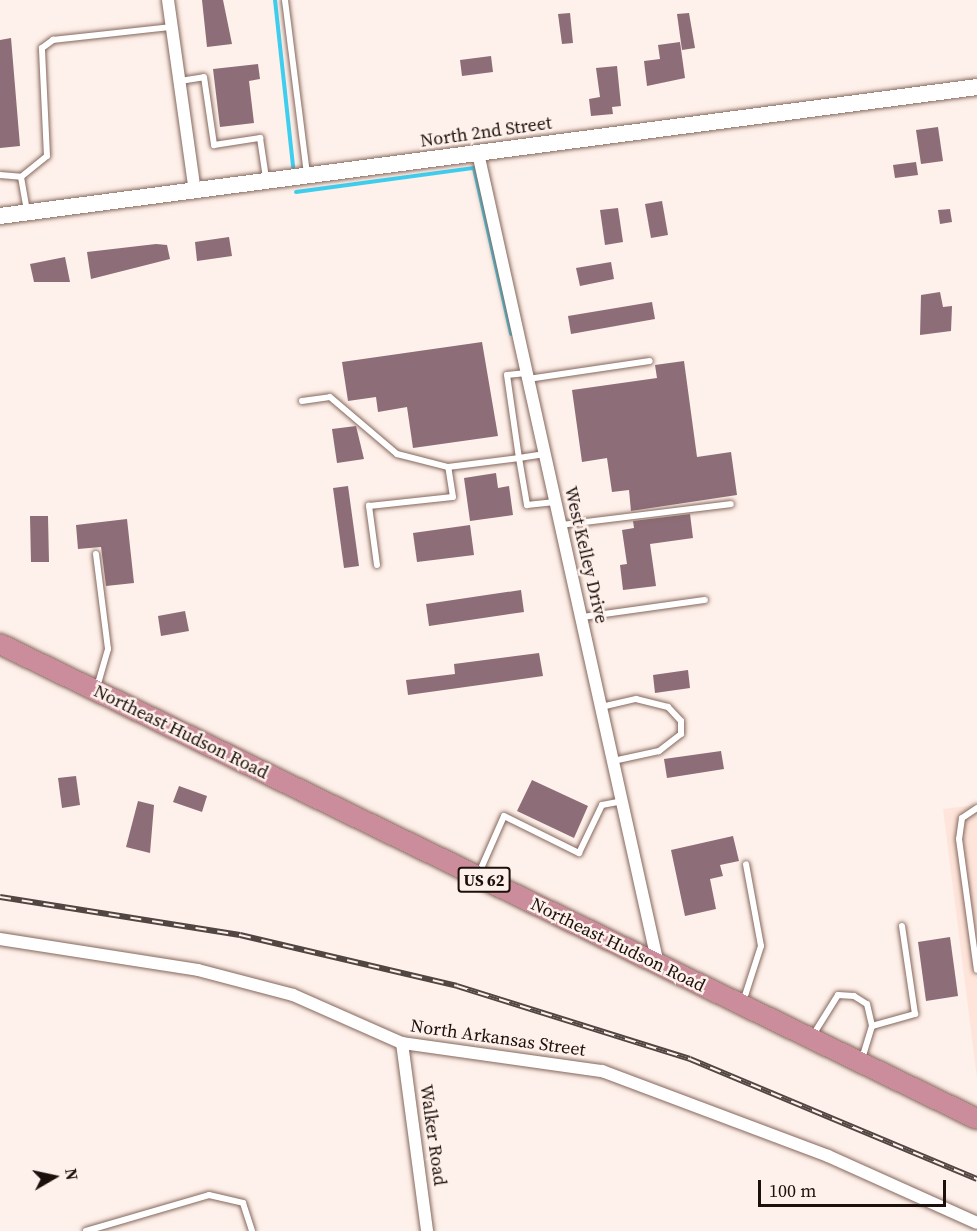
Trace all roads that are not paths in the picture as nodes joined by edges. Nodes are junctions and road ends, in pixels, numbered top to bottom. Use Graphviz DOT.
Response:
graph roads {
  1 [pos="168,0"];
  2 [pos="285,0"];
  3 [pos="172,27"];
  4 [pos="180,81"];
  5 [pos="977,87"];
  6 [pos="478,153"];
  7 [pos="0,175"];
  8 [pos="308,176"];
  9 [pos="21,177"];
  10 [pos="267,181"];
  11 [pos="195,191"];
  12 [pos="27,213"];
  13 [pos="0,216"];
  14 [pos="650,361"];
  15 [pos="528,376"];
  16 [pos="302,401"];
  17 [pos="545,454"];
  18 [pos="519,458"];
  19 [pos="448,468"];
  20 [pos="555,502"];
  21 [pos="731,504"];
  22 [pos="561,525"];
  23 [pos="96,554"];
  24 [pos="376,565"];
  25 [pos="705,600"];
  26 [pos="581,617"];
  27 [pos="0,644"];
  28 [pos="96,690"];
  29 [pos="601,707"];
  30 [pos="613,762"];
  31 [pos="622,801"];
  32 [pos="977,808"];
  33 [pos="746,864"];
  34 [pos="477,876"];
  35 [pos="902,926"];
  36 [pos="0,939"];
  37 [pos="658,964"];
  38 [pos="977,970"];
  39 [pos="742,1005"];
  40 [pos="872,1026"];
  41 [pos="811,1038"];
  42 [pos="402,1043"];
  43 [pos="861,1063"];
  44 [pos="977,1119"];
  45 [pos="977,1223"];
  46 [pos="86,1231"];
  47 [pos="252,1231"];
  48 [pos="428,1231"];
  1 -- 3 [label="street"];
  2 -- 8 [label="lane"];
  3 -- 4 [label="street"];
  3 -- 9 [label="lane"];
  4 -- 10 [label="lane"];
  4 -- 11 [label="street"];
  5 -- 6 [label="main road, North 2nd Street"];
  6 -- 8 [label="main road, North 2nd Street"];
  6 -- 15 [label="street, West Kelley Drive"];
  7 -- 9 [label="lane"];
  8 -- 10 [label="main road, North 2nd Street"];
  9 -- 12 [label="lane"];
  10 -- 11 [label="main road, North 2nd Street"];
  11 -- 12 [label="main road, North 2nd Street"];
  12 -- 13 [label="main road, North 2nd Street"];
  14 -- 15 [label="lane"];
  15 -- 17 [label="street, West Kelley Drive"];
  15 -- 18 [label="lane"];
  16 -- 19 [label="lane"];
  17 -- 18 [label="lane"];
  17 -- 20 [label="street, West Kelley Drive"];
  18 -- 19 [label="lane"];
  18 -- 20 [label="lane"];
  19 -- 24 [label="lane"];
  20 -- 22 [label="street, West Kelley Drive"];
  21 -- 22 [label="lane"];
  22 -- 26 [label="street, West Kelley Drive"];
  23 -- 28 [label="lane"];
  25 -- 26 [label="lane"];
  26 -- 29 [label="street, West Kelley Drive"];
  27 -- 28 [label="highway, Northeast Hudson Road / US 62"];
  28 -- 34 [label="highway, Northeast Hudson Road / US 62"];
  29 -- 30 [label="street, West Kelley Drive"];
  29 -- 30 [label="lane"];
  30 -- 31 [label="street, West Kelley Drive"];
  31 -- 34 [label="lane"];
  31 -- 37 [label="street, West Kelley Drive"];
  32 -- 38 [label="lane"];
  33 -- 39 [label="lane"];
  34 -- 37 [label="highway, Northeast Hudson Road / US 62"];
  35 -- 40 [label="lane"];
  36 -- 42 [label="street, North Arkansas Street"];
  37 -- 39 [label="highway, Northeast Hudson Road / US 62"];
  39 -- 41 [label="highway, Northeast Hudson Road / US 62"];
  40 -- 41 [label="lane"];
  40 -- 43 [label="lane"];
  41 -- 43 [label="highway, Northeast Hudson Road / US 62"];
  42 -- 45 [label="street, North Arkansas Street"];
  42 -- 48 [label="street, Walker Road"];
  43 -- 44 [label="highway, Northeast Hudson Road / US 62"];
  46 -- 47 [label="lane"];
}
